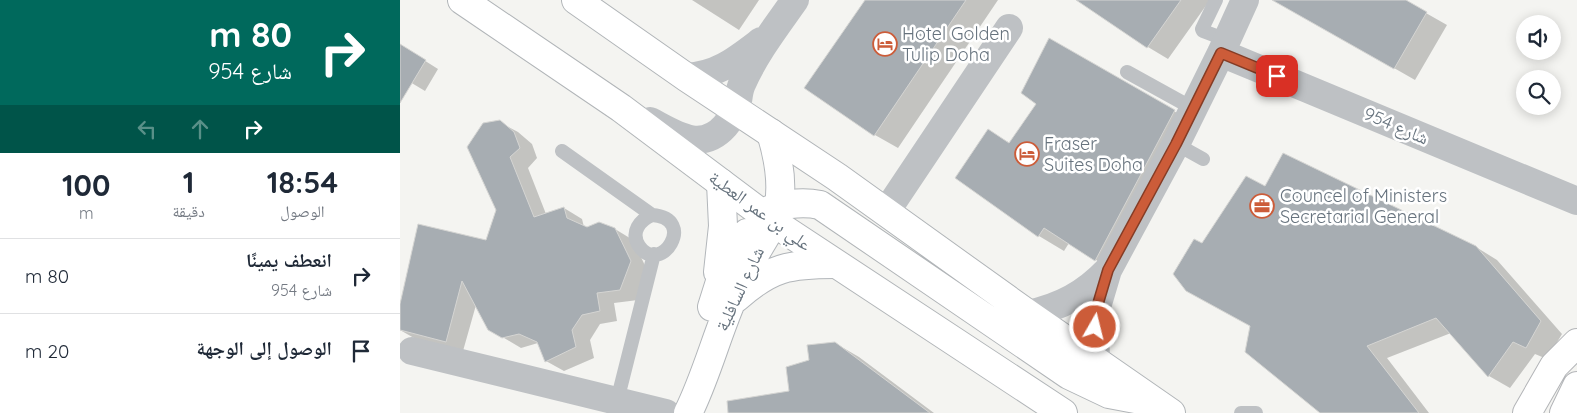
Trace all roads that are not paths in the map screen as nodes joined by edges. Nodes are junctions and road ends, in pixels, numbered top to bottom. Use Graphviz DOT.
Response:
graph roads {
  1 [pos="462,0"];
  2 [pos="576,0"];
  3 [pos="795,0"];
  4 [pos="1216,0"];
  5 [pos="1245,0"];
  6 [pos="1009,28"];
  7 [pos="772,33"];
  8 [pos="1224,47"];
  9 [pos="1127,72"];
  10 [pos="686,77"];
  11 [pos="621,108"];
  12 [pos="1194,108"];
  13 [pos="736,109"];
  14 [pos="771,133"];
  15 [pos="1176,144"];
  16 [pos="562,151"];
  17 [pos="1204,159"];
  18 [pos="721,183"];
  19 [pos="1575,202"];
  20 [pos="886,212"];
  21 [pos="771,214"];
  22 [pos="652,215"];
  23 [pos="654,254"];
  24 [pos="835,264"];
  25 [pos="1108,270"];
  26 [pos="724,298"];
  27 [pos="1028,314"];
  28 [pos="1577,343"];
  29 [pos="412,351"];
  30 [pos="1096,360"];
  31 [pos="1577,386"];
  32 [pos="617,401"];
  33 [pos="1162,408"];
  34 [pos="666,413"];
  35 [pos="688,413"];
  36 [pos="1063,413"];
  37 [pos="1241,413"];
  38 [pos="1256,413"];
  39 [pos="1527,413"];
  40 [pos="1564,413"];
  1 -- 11 [label="main road, علي بن عمر العطية"];
  2 -- 10 [label="main road"];
  3 -- 7 [label="street"];
  4 -- 8 [label="lane"];
  5 -- 8 [label="street"];
  6 -- 20 [label="street"];
  7 -- 10 [label="street"];
  7 -- 13 [label="street"];
  8 -- 12 [label="street"];
  8 -- 19 [label="street, شارع 954"];
  9 -- 12 [label="lane"];
  10 -- 13 [label="main road"];
  11 -- 13 [label="street"];
  11 -- 18 [label="main road, علي بن عمر العطية"];
  12 -- 15 [label="street"];
  13 -- 14 [label="main road"];
  14 -- 20 [label="main road"];
  14 -- 21 [label="main road, شارع السافلية"];
  15 -- 17 [label="lane"];
  15 -- 25 [label="street"];
  16 -- 22 [label="lane"];
  18 -- 21 [label="main road, علي بن عمر العطية"];
  18 -- 26 [label="main road"];
  20 -- 27 [label="main road"];
  21 -- 24 [label="main road, علي بن عمر العطية"];
  21 -- 26 [label="main road, شارع السافلية"];
  21 -- 33 [label="main road"];
  22 -- 23 [label="lane"];
  22 -- 23 [label="lane"];
  23 -- 32 [label="lane"];
  24 -- 26 [label="main road"];
  24 -- 36 [label="main road, علي بن عمر العطية"];
  25 -- 27 [label="street"];
  25 -- 30 [label="street"];
  26 -- 35 [label="main road, شارع السافلية"];
  27 -- 30 [label="main road"];
  28 -- 39 [label="main road"];
  29 -- 32 [label="street"];
  30 -- 33 [label="main road"];
  31 -- 40 [label="main road"];
  32 -- 34 [label="street"];
  37 -- 38 [label="lane"];
}
